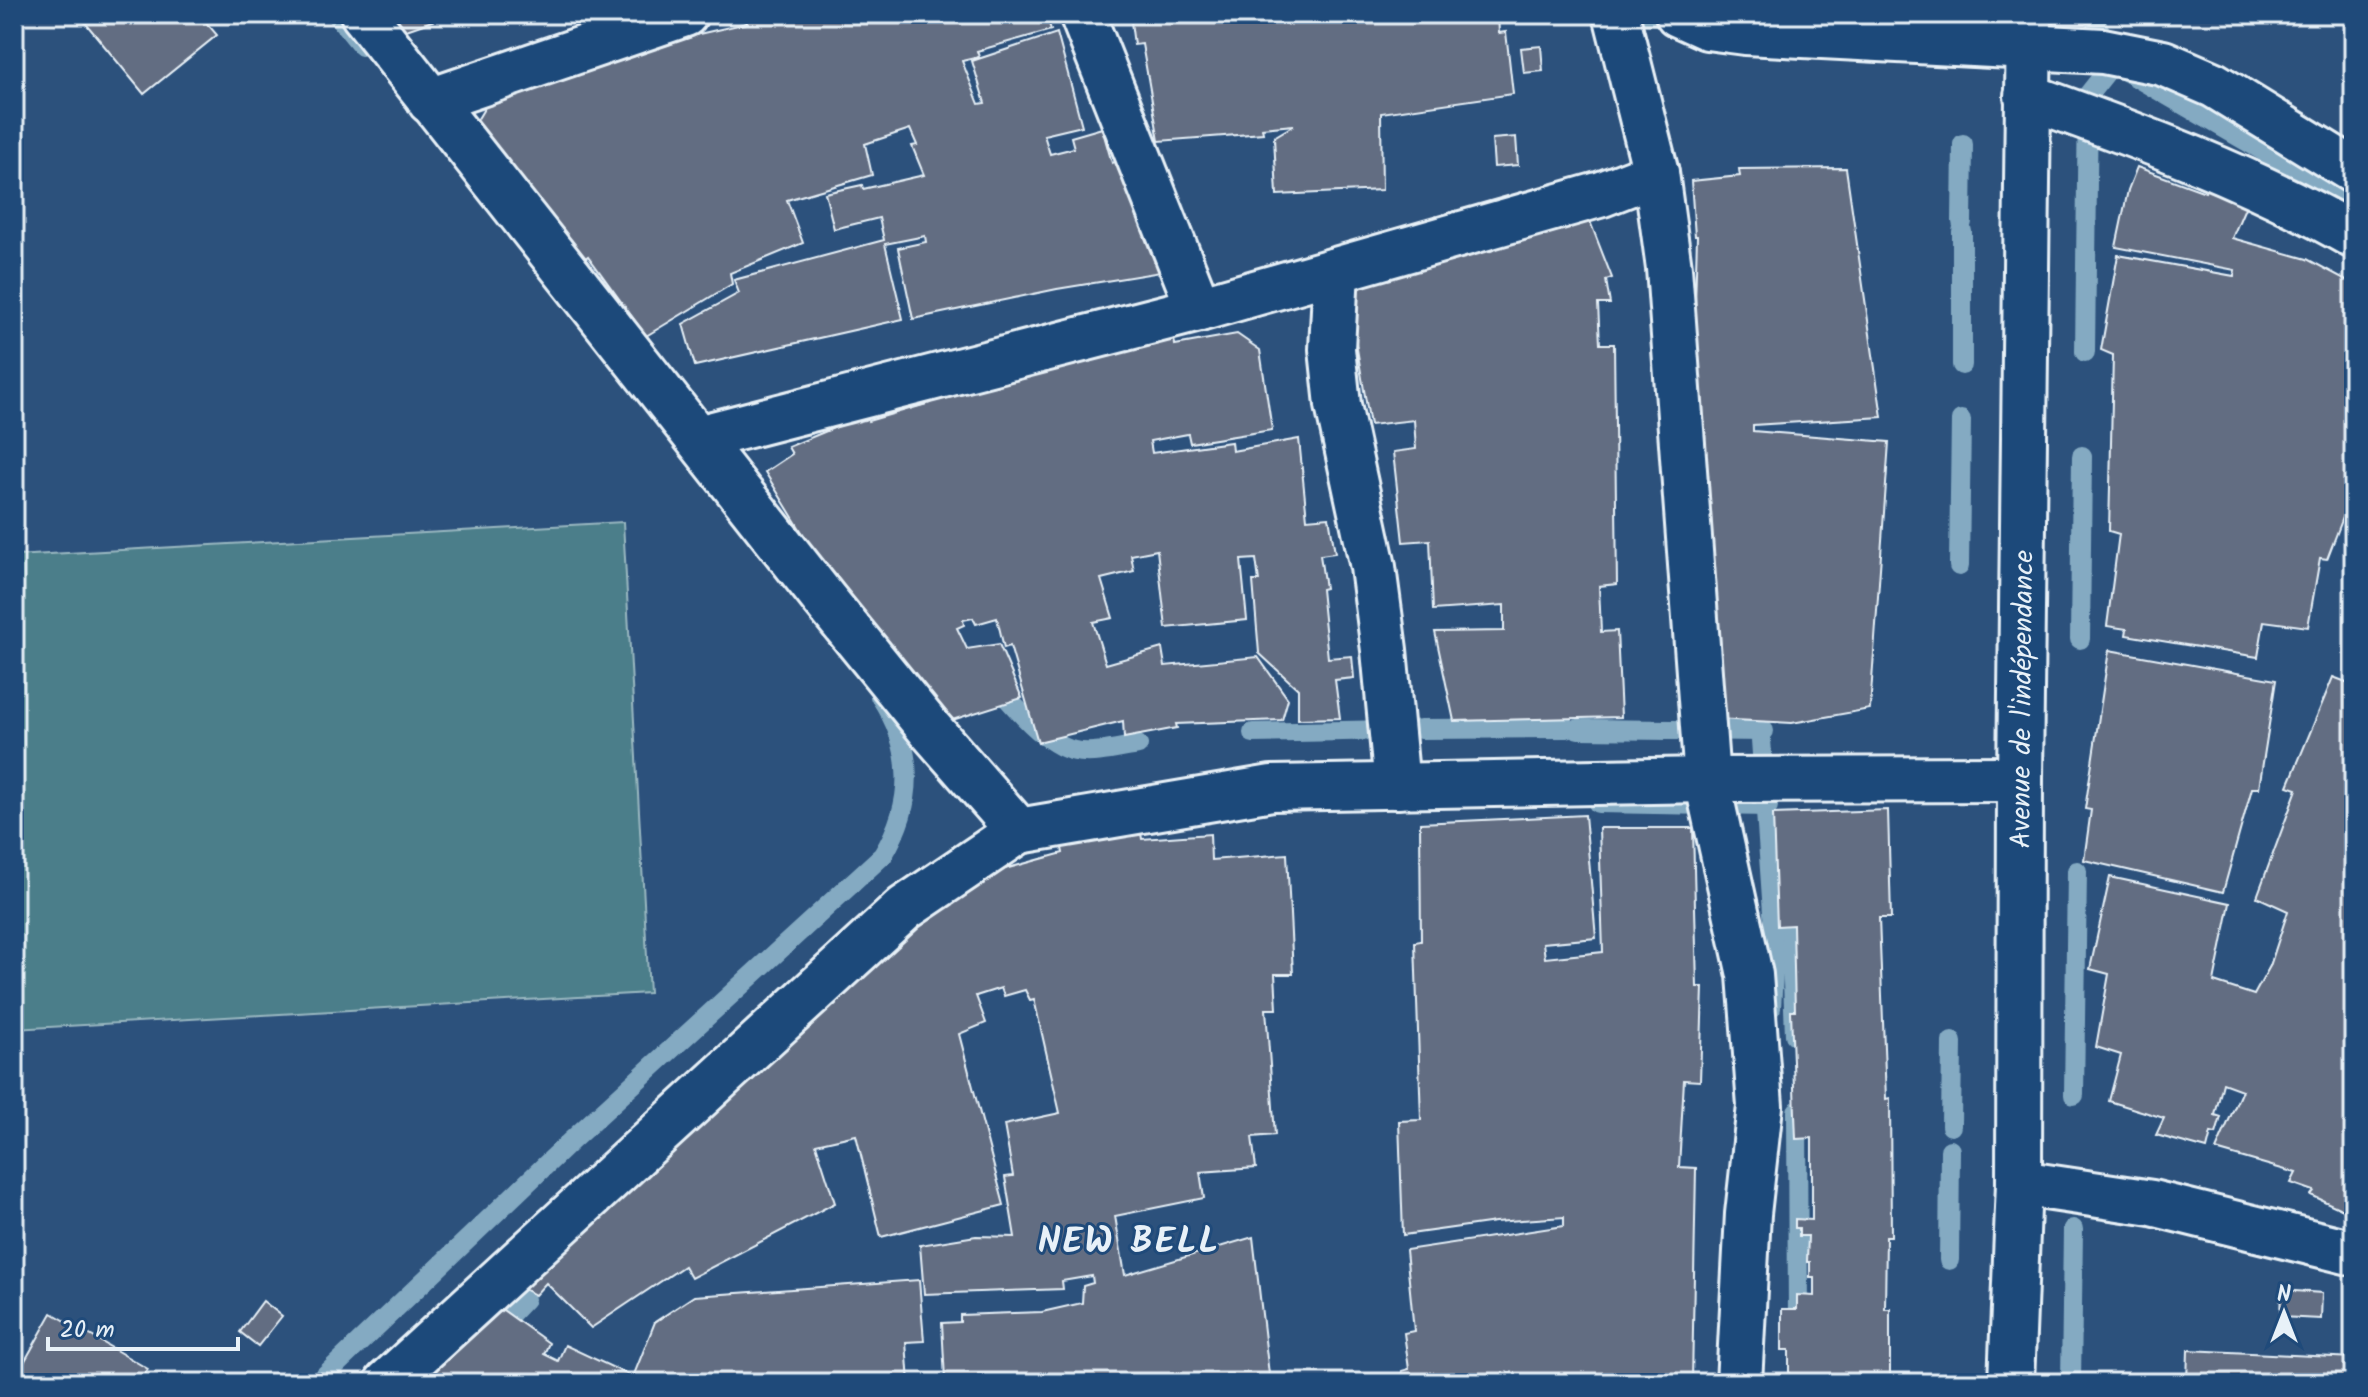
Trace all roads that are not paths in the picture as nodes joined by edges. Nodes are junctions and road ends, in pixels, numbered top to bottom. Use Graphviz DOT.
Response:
graph roads {
  1 [pos="363,14"];
  2 [pos="685,14"];
  3 [pos="1082,14"];
  4 [pos="1616,14"];
  5 [pos="1678,14"];
  6 [pos="2028,30"];
  7 [pos="2027,96"];
  8 [pos="430,101"];
  9 [pos="2354,171"];
  10 [pos="1656,173"];
  11 [pos="2354,236"];
  12 [pos="1336,270"];
  13 [pos="1199,309"];
  14 [pos="698,438"];
  15 [pos="2020,779"];
  16 [pos="1707,780"];
  17 [pos="1397,786"];
  18 [pos="1019,831"];
  19 [pos="2019,1183"];
  20 [pos="2354,1253"];
  21 [pos="387,1383"];
  22 [pos="1739,1383"];
  23 [pos="2011,1383"];
  1 -- 8 [label="street"];
  2 -- 8 [label="street"];
  3 -- 13 [label="street"];
  4 -- 10 [label="street"];
  5 -- 6 [label="street"];
  6 -- 7 [label="street, Avenue de l'indépendance"];
  6 -- 9 [label="street"];
  7 -- 11 [label="street"];
  7 -- 15 [label="street, Avenue de l'indépendance"];
  8 -- 14 [label="street"];
  10 -- 12 [label="street"];
  10 -- 16 [label="street"];
  12 -- 13 [label="street"];
  12 -- 17 [label="street"];
  13 -- 14 [label="street"];
  14 -- 18 [label="street"];
  15 -- 16 [label="street"];
  15 -- 19 [label="street, Avenue de l'indépendance"];
  16 -- 17 [label="street"];
  16 -- 22 [label="street"];
  17 -- 18 [label="street"];
  18 -- 21 [label="street"];
  19 -- 20 [label="street"];
  19 -- 23 [label="street, Avenue de l'indépendance"];
}
